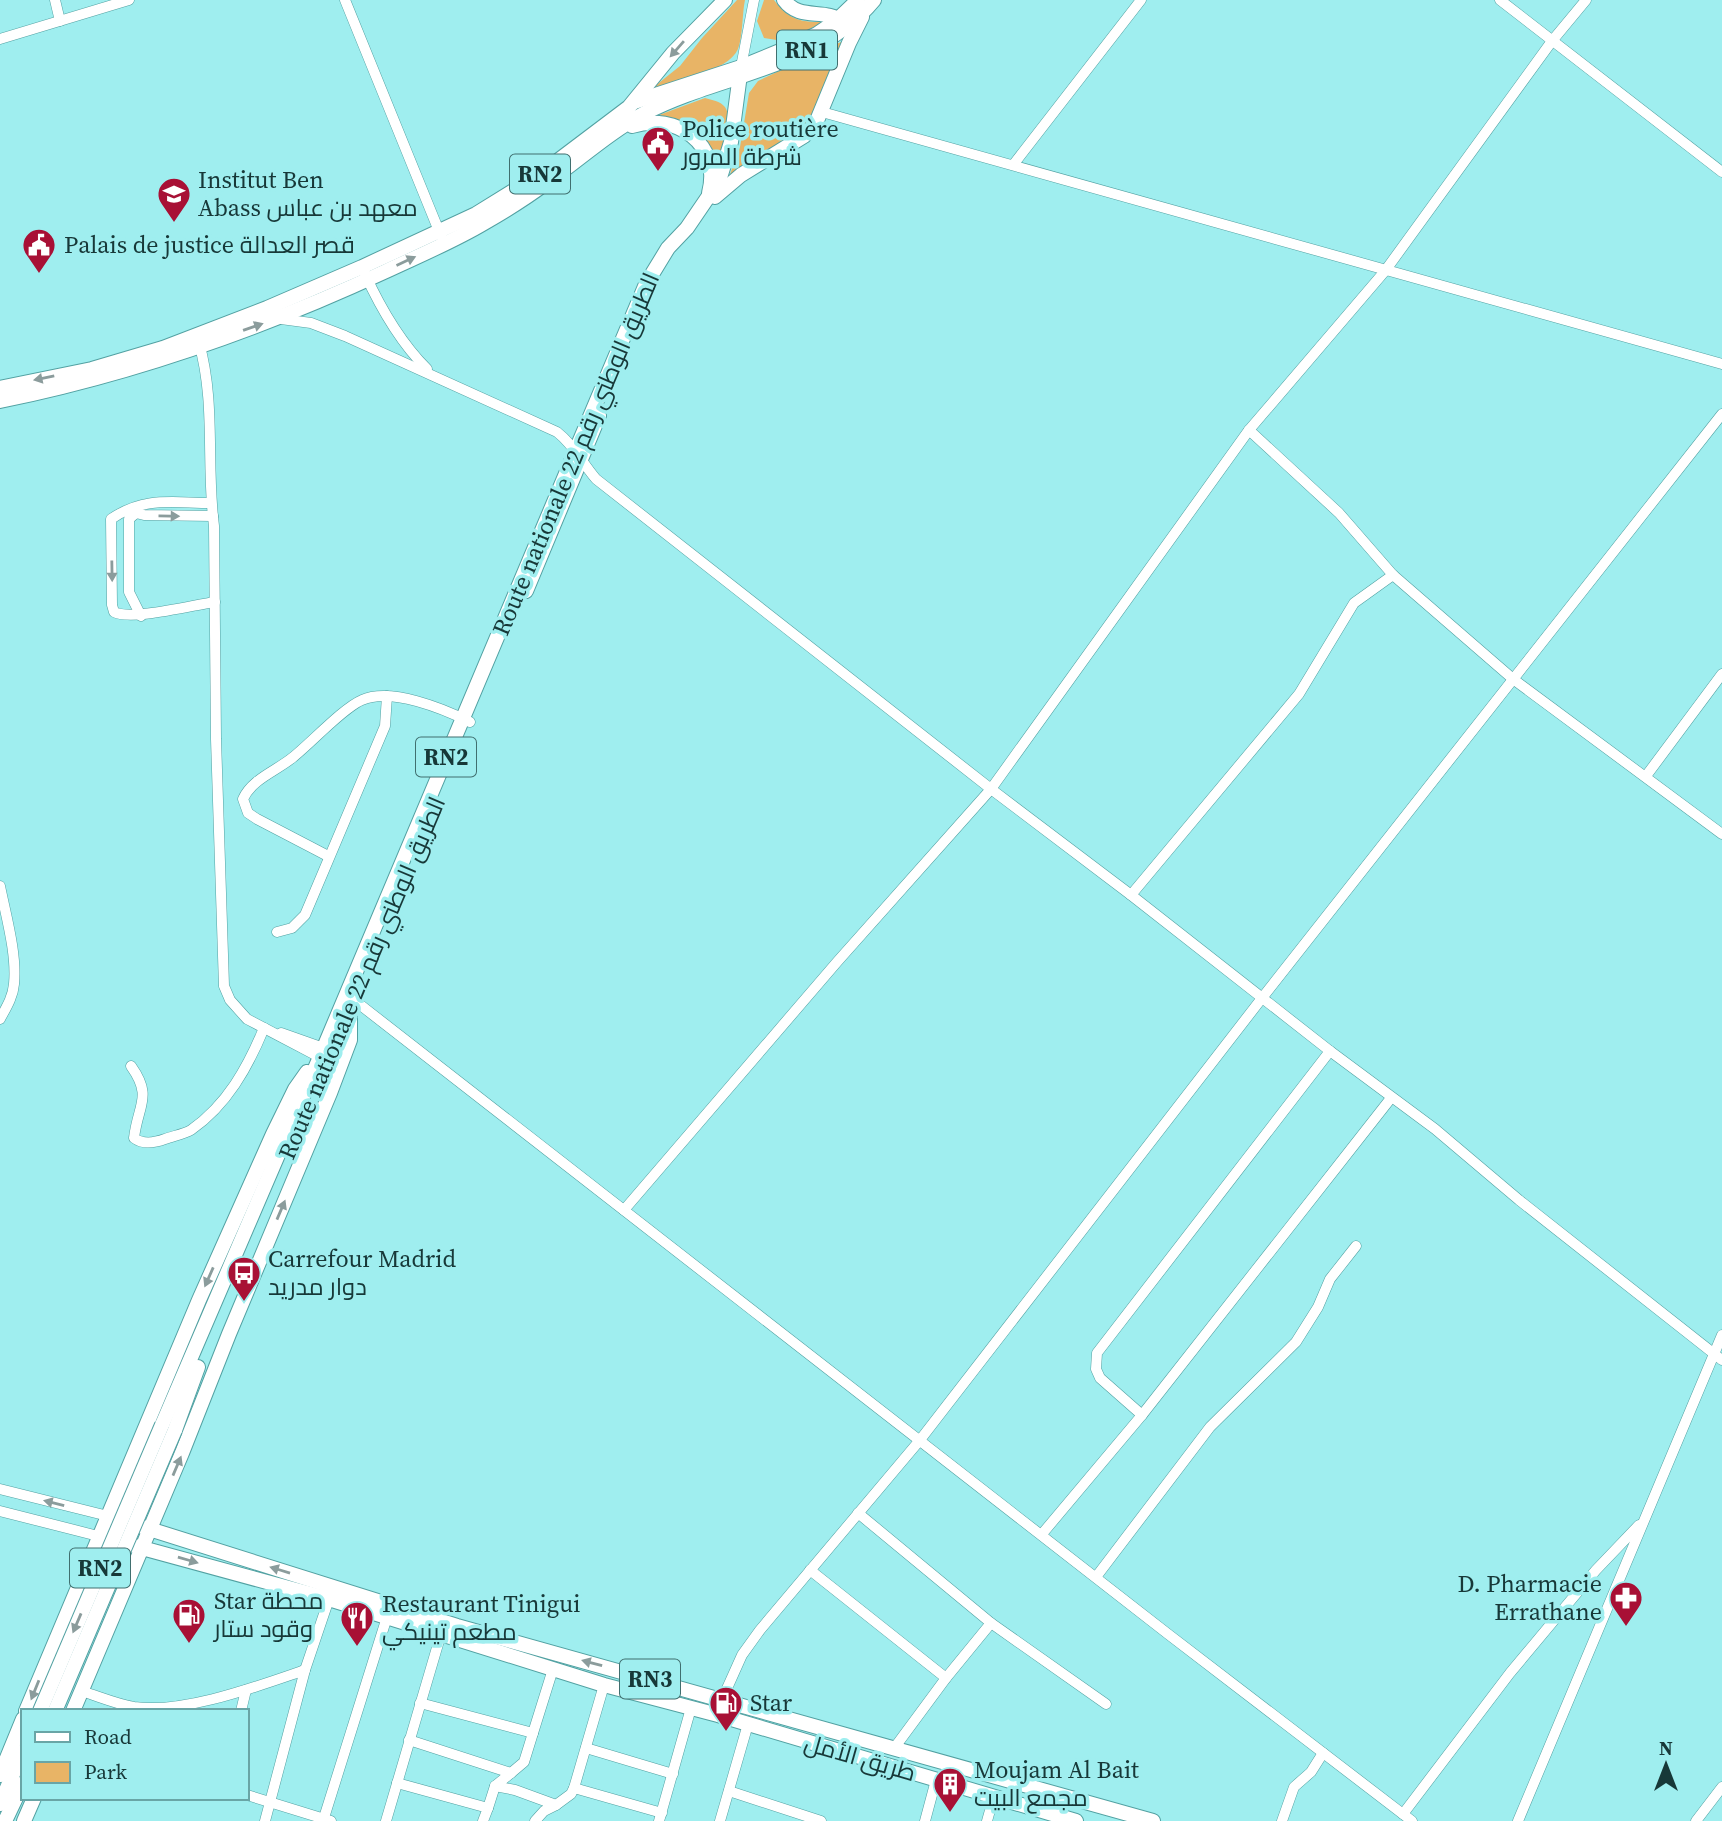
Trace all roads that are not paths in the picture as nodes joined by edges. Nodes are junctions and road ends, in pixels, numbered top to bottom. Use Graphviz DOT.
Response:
graph roads {
  1 [pos="55,0"];
  2 [pos="129,0"];
  3 [pos="345,0"];
  4 [pos="724,0"];
  5 [pos="754,0"];
  6 [pos="783,0"];
  7 [pos="1141,0"];
  8 [pos="1500,0"];
  9 [pos="1586,0"];
  10 [pos="866,3"];
  11 [pos="60,21"];
  12 [pos="843,23"];
  13 [pos="0,39"];
  14 [pos="1552,41"];
  15 [pos="849,43"];
  16 [pos="740,73"];
  17 [pos="634,102"];
  18 [pos="822,112"];
  19 [pos="617,130"];
  20 [pos="1013,165"];
  21 [pos="1722,172"];
  22 [pos="703,207"];
  23 [pos="441,238"];
  24 [pos="1385,271"];
  25 [pos="365,273"];
  26 [pos="267,308"];
  27 [pos="278,319"];
  28 [pos="198,340"];
  29 [pos="1722,364"];
  30 [pos="433,374"];
  31 [pos="0,388"];
  32 [pos="0,401"];
  33 [pos="1722,414"];
  34 [pos="1249,430"];
  35 [pos="579,456"];
  36 [pos="211,503"];
  37 [pos="125,510"];
  38 [pos="136,513"];
  39 [pos="213,516"];
  40 [pos="1393,575"];
  41 [pos="215,602"];
  42 [pos="141,616"];
  43 [pos="1722,674"];
  44 [pos="1513,680"];
  45 [pos="387,696"];
  46 [pos="466,720"];
  47 [pos="1646,776"];
  48 [pos="991,789"];
  49 [pos="1722,834"];
  50 [pos="328,856"];
  51 [pos="0,886"];
  52 [pos="1131,895"];
  53 [pos="277,932"];
  54 [pos="1262,998"];
  55 [pos="352,1004"];
  56 [pos="0,1019"];
  57 [pos="267,1030"];
  58 [pos="1330,1051"];
  59 [pos="324,1056"];
  60 [pos="131,1066"];
  61 [pos="1391,1098"];
  62 [pos="624,1210"];
  63 [pos="1356,1246"];
  64 [pos="1722,1335"];
  65 [pos="1718,1357"];
  66 [pos="1142,1415"];
  67 [pos="168,1427"];
  68 [pos="920,1440"];
  69 [pos="0,1489"];
  70 [pos="0,1511"];
  71 [pos="859,1513"];
  72 [pos="108,1517"];
  73 [pos="1644,1519"];
  74 [pos="150,1529"];
  75 [pos="1042,1534"];
  76 [pos="98,1536"];
  77 [pos="143,1547"];
  78 [pos="810,1570"];
  79 [pos="1096,1577"];
  80 [pos="329,1599"];
  81 [pos="387,1617"];
  82 [pos="991,1623"];
  83 [pos="441,1634"];
  84 [pos="553,1669"];
  85 [pos="305,1670"];
  86 [pos="946,1678"];
  87 [pos="604,1685"];
  88 [pos="246,1690"];
  89 [pos="81,1691"];
  90 [pos="722,1699"];
  91 [pos="420,1703"];
  92 [pos="1106,1704"];
  93 [pos="691,1708"];
  94 [pos="27,1709"];
  95 [pos="41,1709"];
  96 [pos="56,1709"];
  97 [pos="74,1709"];
  98 [pos="241,1709"];
  99 [pos="718,1715"];
  100 [pos="21,1724"];
  101 [pos="748,1724"];
  102 [pos="533,1733"];
  103 [pos="409,1740"];
  104 [pos="895,1747"];
  105 [pos="586,1748"];
  106 [pos="1323,1753"];
  107 [pos="21,1756"];
  108 [pos="511,1773"];
  109 [pos="673,1774"];
  110 [pos="0,1775"];
  111 [pos="936,1780"];
  112 [pos="397,1783"];
  113 [pos="495,1786"];
  114 [pos="21,1787"];
  115 [pos="574,1787"];
  116 [pos="1722,1787"];
  117 [pos="729,1791"];
  118 [pos="248,1795"];
  119 [pos="994,1796"];
  120 [pos="33,1800"];
  121 [pos="270,1802"];
  122 [pos="0,1804"];
  123 [pos="556,1805"];
  124 [pos="488,1808"];
  125 [pos="661,1817"];
  126 [pos="1408,1818"];
  127 [pos="326,1820"];
  128 [pos="5,1821"];
  129 [pos="24,1821"];
  130 [pos="265,1821"];
  131 [pos="386,1821"];
  132 [pos="483,1821"];
  133 [pos="537,1821"];
  134 [pos="720,1821"];
  135 [pos="820,1821"];
  136 [pos="925,1821"];
  137 [pos="987,1821"];
  138 [pos="1076,1821"];
  139 [pos="1153,1821"];
  140 [pos="1282,1821"];
  141 [pos="1518,1821"];
  142 [pos="1696,1821"];
  1 -- 11 [label="street"];
  2 -- 11 [label="street"];
  3 -- 23 [label="street"];
  4 -- 17 [label="highway, one-way"];
  5 -- 16 [label="street"];
  6 -- 12 [label="highway"];
  7 -- 20 [label="street"];
  8 -- 14 [label="street"];
  9 -- 14 [label="street"];
  10 -- 12 [label="highway, RN1"];
  10 -- 15 [label="highway, RN2"];
  11 -- 13 [label="street"];
  12 -- 15 [label="highway"];
  12 -- 16 [label="highway, RN1"];
  14 -- 21 [label="street"];
  14 -- 24 [label="street"];
  15 -- 18 [label="highway, RN2"];
  16 -- 17 [label="highway, RN2"];
  16 -- 19 [label="highway, RN2"];
  16 -- 22 [label="highway, RN2"];
  17 -- 23 [label="highway, RN2"];
  18 -- 20 [label="street"];
  18 -- 22 [label="highway, RN2"];
  19 -- 22 [label="highway"];
  19 -- 23 [label="highway, RN2"];
  20 -- 24 [label="street"];
  22 -- 35 [label="highway, Route nationale 22 الطريق الوطني رقم / RN2"];
  23 -- 25 [label="highway, RN2"];
  24 -- 29 [label="street"];
  24 -- 34 [label="street"];
  25 -- 26 [label="highway, RN2"];
  25 -- 27 [label="highway, RN2"];
  25 -- 30 [label="street"];
  26 -- 27 [label="street"];
  26 -- 28 [label="highway, RN2"];
  28 -- 27 [label="highway, RN2, one-way"];
  27 -- 30 [label="street"];
  28 -- 31 [label="highway, RN2, one-way"];
  28 -- 32 [label="highway, RN2"];
  28 -- 36 [label="street"];
  30 -- 35 [label="street"];
  33 -- 44 [label="street"];
  34 -- 40 [label="street"];
  34 -- 48 [label="street"];
  35 -- 46 [label="highway, Route nationale 22 الطريق الوطني رقم / RN2"];
  35 -- 48 [label="street"];
  36 -- 37 [label="street"];
  36 -- 39 [label="street"];
  37 -- 38 [label="street"];
  37 -- 42 [label="street, one-way"];
  38 -- 39 [label="street, one-way"];
  38 -- 42 [label="street"];
  39 -- 41 [label="street"];
  40 -- 44 [label="street"];
  40 -- 52 [label="street"];
  41 -- 42 [label="street"];
  41 -- 57 [label="street"];
  43 -- 47 [label="street"];
  44 -- 47 [label="street"];
  44 -- 54 [label="street"];
  45 -- 46 [label="street"];
  45 -- 50 [label="street"];
  45 -- 50 [label="street"];
  46 -- 55 [label="highway, Route nationale 22 الطريق الوطني رقم / RN2"];
  46 -- 59 [label="highway, Route nationale 22 الطريق الوطني رقم / RN2"];
  47 -- 49 [label="street"];
  48 -- 52 [label="street"];
  48 -- 62 [label="street"];
  50 -- 53 [label="street"];
  51 -- 56 [label="street"];
  52 -- 54 [label="street"];
  54 -- 58 [label="street"];
  54 -- 68 [label="street"];
  55 -- 59 [label="highway, Route nationale 22 الطريق الوطني رقم / RN2"];
  55 -- 62 [label="street"];
  74 -- 55 [label="highway, one-way"];
  57 -- 59 [label="street"];
  57 -- 60 [label="street"];
  58 -- 61 [label="street"];
  58 -- 66 [label="street"];
  59 -- 67 [label="highway, Route nationale 22 الطريق الوطني رقم / RN2"];
  59 -- 72 [label="highway, one-way"];
  61 -- 65 [label="street"];
  61 -- 66 [label="street"];
  62 -- 68 [label="street"];
  63 -- 79 [label="street"];
  64 -- 65 [label="street"];
  65 -- 73 [label="street"];
  66 -- 75 [label="street"];
  67 -- 95 [label="highway, RN2, one-way, bridge"];
  67 -- 96 [label="highway, RN2, bridge"];
  68 -- 71 [label="street"];
  68 -- 75 [label="street"];
  72 -- 69 [label="street, RN3, one-way"];
  70 -- 76 [label="street, RN3"];
  71 -- 78 [label="street"];
  71 -- 82 [label="street"];
  72 -- 74 [label="highway, RN3"];
  72 -- 76 [label="highway"];
  73 -- 126 [label="street"];
  73 -- 141 [label="street"];
  74 -- 77 [label="highway"];
  90 -- 74 [label="highway, RN3, one-way"];
  75 -- 79 [label="street"];
  76 -- 77 [label="highway, RN3"];
  76 -- 94 [label="highway, one-way"];
  77 -- 80 [label="highway, طريق الأمل / RN3, one-way"];
  77 -- 89 [label="highway"];
  78 -- 86 [label="street"];
  78 -- 90 [label="street"];
  79 -- 106 [label="street"];
  80 -- 81 [label="highway, طريق الأمل / RN3"];
  80 -- 85 [label="street"];
  81 -- 83 [label="highway, طريق الأمل / RN3"];
  81 -- 127 [label="street"];
  82 -- 86 [label="street"];
  82 -- 92 [label="street"];
  83 -- 84 [label="highway, طريق الأمل / RN3"];
  83 -- 91 [label="street"];
  84 -- 87 [label="highway, طريق الأمل / RN3"];
  84 -- 102 [label="street"];
  85 -- 88 [label="street"];
  85 -- 121 [label="street"];
  86 -- 104 [label="street"];
  87 -- 93 [label="highway, طريق الأمل / RN3"];
  87 -- 105 [label="street"];
  88 -- 89 [label="street"];
  88 -- 98 [label="street"];
  89 -- 97 [label="highway"];
  90 -- 99 [label="street"];
  90 -- 104 [label="highway, RN3"];
  91 -- 102 [label="street"];
  91 -- 103 [label="street"];
  93 -- 99 [label="highway, طريق الأمل / RN3"];
  93 -- 109 [label="street"];
  99 -- 101 [label="highway, طريق الأمل / RN3"];
  100 -- 110 [label="highway"];
  101 -- 111 [label="highway, طريق الأمل / RN3"];
  101 -- 117 [label="street"];
  102 -- 108 [label="street"];
  103 -- 108 [label="street"];
  103 -- 112 [label="street"];
  104 -- 139 [label="highway, RN3"];
  105 -- 109 [label="street"];
  105 -- 115 [label="street"];
  106 -- 126 [label="street"];
  106 -- 140 [label="street"];
  107 -- 122 [label="highway"];
  108 -- 113 [label="street"];
  109 -- 125 [label="street"];
  111 -- 119 [label="highway, طريق الأمل / RN3"];
  111 -- 136 [label="street"];
  112 -- 124 [label="street"];
  112 -- 131 [label="street"];
  113 -- 123 [label="street"];
  113 -- 124 [label="street"];
  114 -- 128 [label="highway"];
  115 -- 123 [label="street"];
  115 -- 125 [label="street"];
  116 -- 142 [label="street"];
  117 -- 134 [label="street"];
  117 -- 135 [label="street"];
  118 -- 121 [label="street"];
  119 -- 137 [label="street"];
  119 -- 138 [label="highway, طريق الأمل / RN3"];
  120 -- 129 [label="highway"];
  121 -- 127 [label="street"];
  121 -- 130 [label="street"];
  123 -- 133 [label="street"];
  124 -- 132 [label="street"];
}
